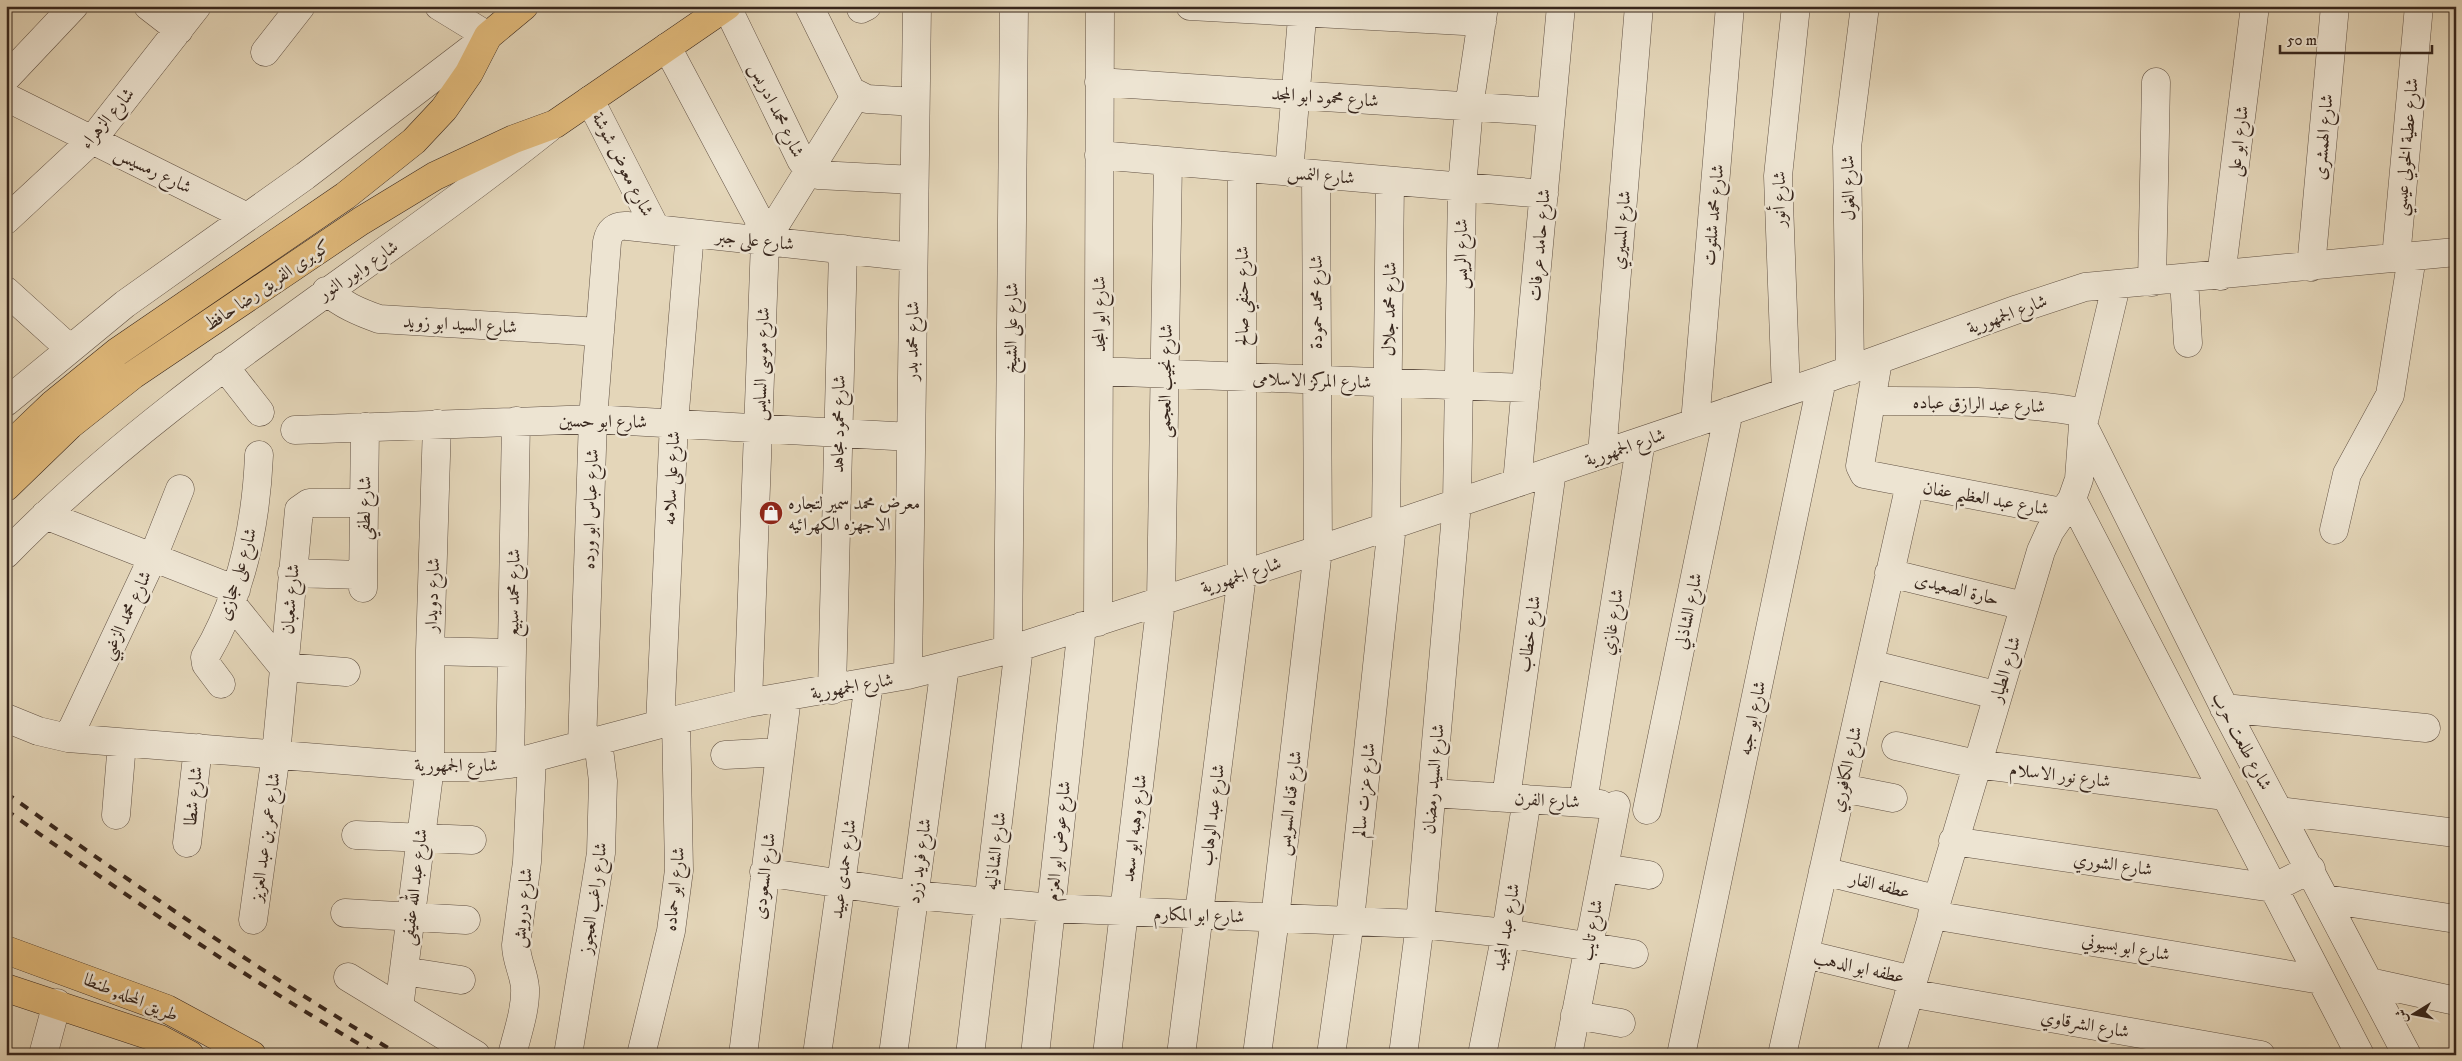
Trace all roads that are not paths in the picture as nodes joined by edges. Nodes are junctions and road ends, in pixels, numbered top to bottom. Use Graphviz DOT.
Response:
graph roads {
  1 [pos="74,6"];
  2 [pos="148,6"];
  3 [pos="197,6"];
  4 [pos="301,6"];
  5 [pos="439,6"];
  6 [pos="524,6"];
  7 [pos="727,6"];
  8 [pos="809,6"];
  9 [pos="917,6"];
  10 [pos="1014,6"];
  11 [pos="1100,6"];
  12 [pos="1190,6"];
  13 [pos="1561,6"];
  14 [pos="1640,6"];
  15 [pos="1730,6"];
  16 [pos="1796,6"];
  17 [pos="2255,6"];
  18 [pos="2335,6"];
  19 [pos="2418,6"];
  20 [pos="1861,7"];
  21 [pos="1303,9"];
  22 [pos="1483,14"];
  23 [pos="179,30"];
  24 [pos="488,36"];
  25 [pos="667,47"];
  26 [pos="265,52"];
  27 [pos="6,78"];
  28 [pos="1099,82"];
  29 [pos="2156,82"];
  30 [pos="856,94"];
  31 [pos="1295,95"];
  32 [pos="6,97"];
  33 [pos="590,100"];
  34 [pos="915,102"];
  35 [pos="1469,107"];
  36 [pos="1551,112"];
  37 [pos="555,124"];
  38 [pos="92,140"];
  39 [pos="1099,155"];
  40 [pos="1168,161"];
  41 [pos="1242,168"];
  42 [pos="808,171"];
  43 [pos="1289,172"];
  44 [pos="1316,174"];
  45 [pos="914,180"];
  46 [pos="1390,181"];
  47 [pos="1462,187"];
  48 [pos="1544,194"];
  49 [pos="246,217"];
  50 [pos="6,220"];
  51 [pos="656,229"];
  52 [pos="690,232"];
  53 [pos="766,241"];
  54 [pos="607,242"];
  55 [pos="842,249"];
  56 [pos="2456,252"];
  57 [pos="913,257"];
  58 [pos="2404,258"];
  59 [pos="2311,267"];
  60 [pos="2221,276"];
  61 [pos="2184,280"];
  62 [pos="2152,282"];
  63 [pos="2116,286"];
  64 [pos="6,291"];
  65 [pos="326,291"];
  66 [pos="600,332"];
  67 [pos="2188,343"];
  68 [pos="68,348"];
  69 [pos="1878,360"];
  70 [pos="224,366"];
  71 [pos="1850,371"];
  72 [pos="1099,372"];
  73 [pos="1165,374"];
  74 [pos="1241,377"];
  75 [pos="1317,380"];
  76 [pos="1822,380"];
  77 [pos="1388,382"];
  78 [pos="1460,385"];
  79 [pos="1526,388"];
  80 [pos="1786,392"];
  81 [pos="1871,401"];
  82 [pos="6,402"];
  83 [pos="260,412"];
  84 [pos="1729,412"];
  85 [pos="593,419"];
  86 [pos="2085,419"];
  87 [pos="516,422"];
  88 [pos="1695,423"];
  89 [pos="437,424"];
  90 [pos="674,424"];
  91 [pos="365,427"];
  92 [pos="759,428"];
  93 [pos="295,430"];
  94 [pos="838,433"];
  95 [pos="911,437"];
  96 [pos="1640,441"];
  97 [pos="6,449"];
  98 [pos="1602,454"];
  99 [pos="259,455"];
  100 [pos="1552,471"];
  101 [pos="1517,483"];
  102 [pos="1910,484"];
  103 [pos="6,487"];
  104 [pos="180,489"];
  105 [pos="364,502"];
  106 [pos="1457,503"];
  107 [pos="2067,505"];
  108 [pos="45,514"];
  109 [pos="1389,526"];
  110 [pos="2334,530"];
  111 [pos="1318,550"];
  112 [pos="6,554"];
  113 [pos="153,557"];
  114 [pos="292,573"];
  115 [pos="1890,573"];
  116 [pos="1242,575"];
  117 [pos="234,597"];
  118 [pos="1160,601"];
  119 [pos="2024,606"];
  120 [pos="1090,624"];
  121 [pos="1014,648"];
  122 [pos="430,651"];
  123 [pos="512,653"];
  124 [pos="1870,664"];
  125 [pos="945,666"];
  126 [pos="284,667"];
  127 [pos="346,672"];
  128 [pos="908,675"];
  129 [pos="869,683"];
  130 [pos="221,684"];
  131 [pos="832,690"];
  132 [pos="1996,694"];
  133 [pos="787,697"];
  134 [pos="748,703"];
  135 [pos="2226,713"];
  136 [pos="6,718"];
  137 [pos="668,722"];
  138 [pos="2426,728"];
  139 [pos="2194,736"];
  140 [pos="68,738"];
  141 [pos="122,743"];
  142 [pos="590,743"];
  143 [pos="1896,746"];
  144 [pos="198,748"];
  145 [pos="780,752"];
  146 [pos="276,754"];
  147 [pos="726,755"];
  148 [pos="521,762"];
  149 [pos="1976,764"];
  150 [pos="430,766"];
  151 [pos="1842,788"];
  152 [pos="1432,793"];
  153 [pos="2225,796"];
  154 [pos="1516,798"];
  155 [pos="1893,798"];
  156 [pos="1583,802"];
  157 [pos="1616,806"];
  158 [pos="1654,811"];
  159 [pos="2279,811"];
  160 [pos="116,815"];
  161 [pos="2456,833"];
  162 [pos="356,835"];
  163 [pos="421,838"];
  164 [pos="472,840"];
  165 [pos="1953,841"];
  166 [pos="187,843"];
  167 [pos="1604,868"];
  168 [pos="2311,869"];
  169 [pos="1823,871"];
  170 [pos="764,872"];
  171 [pos="1649,874"];
  172 [pos="842,885"];
  173 [pos="2273,888"];
  174 [pos="915,895"];
  175 [pos="2326,899"];
  176 [pos="988,903"];
  177 [pos="1934,907"];
  178 [pos="1051,908"];
  179 [pos="1124,912"];
  180 [pos="345,914"];
  181 [pos="1199,915"];
  182 [pos="410,917"];
  183 [pos="1276,918"];
  184 [pos="2456,919"];
  185 [pos="254,920"];
  186 [pos="466,920"];
  187 [pos="1350,920"];
  188 [pos="1420,924"];
  189 [pos="1506,933"];
  190 [pos="1587,947"];
  191 [pos="6,950"];
  192 [pos="1634,954"];
  193 [pos="1805,954"];
  194 [pos="404,971"];
  195 [pos="348,977"];
  196 [pos="462,980"];
  197 [pos="2321,980"];
  198 [pos="2369,982"];
  199 [pos="1911,986"];
  200 [pos="6,988"];
  201 [pos="2456,1001"];
  202 [pos="57,1003"];
  203 [pos="399,1008"];
  204 [pos="1575,1015"];
  205 [pos="1621,1023"];
  206 [pos="159,1047"];
  207 [pos="42,1055"];
  208 [pos="190,1055"];
  209 [pos="252,1055"];
  210 [pos="476,1055"];
  211 [pos="512,1055"];
  212 [pos="568,1055"];
  213 [pos="641,1055"];
  214 [pos="743,1055"];
  215 [pos="817,1055"];
  216 [pos="893,1055"];
  217 [pos="970,1055"];
  218 [pos="1036,1055"];
  219 [pos="1107,1055"];
  220 [pos="1181,1055"];
  221 [pos="1257,1055"];
  222 [pos="1331,1055"];
  223 [pos="1403,1055"];
  224 [pos="1482,1055"];
  225 [pos="1568,1055"];
  226 [pos="1681,1055"];
  227 [pos="1782,1055"];
  228 [pos="1891,1055"];
  229 [pos="2261,1055"];
  230 [pos="2360,1055"];
  231 [pos="2407,1055"];
  1 -- 27 [label="street"];
  2 -- 23 [label="street"];
  3 -- 23 [label="street, شارع الزهراء"];
  4 -- 26 [label="street"];
  5 -- 24 [label="street"];
  6 -- 24 [label="main road"];
  7 -- 25 [label="main road, شارع وابور النور"];
  7 -- 42 [label="street, شارع محمد ادريس"];
  8 -- 30 [label="street"];
  9 -- 34 [label="street, شارع محمد بدر"];
  10 -- 121 [label="street, شارع على الشيخ"];
  11 -- 28 [label="street, شارع ابو المجد"];
  12 -- 21 [label="street"];
  13 -- 36 [label="street, شارع حامد عرفات"];
  14 -- 98 [label="street, شارع المسيري"];
  15 -- 88 [label="street, شارع محمد شلتوت"];
  16 -- 80 [label="street, شارع أنور"];
  17 -- 60 [label="street, شارع ابو على"];
  18 -- 59 [label="street, شارع الهمشرى"];
  19 -- 58 [label="street, شارع عطية الخولي عيسي"];
  20 -- 71 [label="street, شارع الغول"];
  21 -- 22 [label="street"];
  21 -- 31 [label="street"];
  22 -- 35 [label="street, شارع الريس"];
  23 -- 38 [label="street, شارع الزهراء"];
  24 -- 49 [label="street"];
  24 -- 97 [label="main road, كوبرى الفريق رضا حافظ"];
  25 -- 33 [label="main road, شارع وابور النور"];
  25 -- 53 [label="street, شارع موسى السايس"];
  28 -- 31 [label="street, شارع محمود ابو المجد"];
  28 -- 39 [label="street, شارع ابو المجد"];
  29 -- 62 [label="street"];
  30 -- 34 [label="street"];
  30 -- 42 [label="street"];
  31 -- 35 [label="street, شارع محمود ابو المجد"];
  31 -- 43 [label="street"];
  32 -- 38 [label="street, شارع رمسيس"];
  33 -- 37 [label="main road, شارع وابور النور"];
  33 -- 51 [label="street, شارع معوض شوشة"];
  34 -- 45 [label="street, شارع محمد بدر"];
  35 -- 36 [label="street, شارع محمود ابو المجد"];
  35 -- 47 [label="street, شارع الريس"];
  36 -- 48 [label="street, شارع حامد عرفات"];
  37 -- 65 [label="street, شارع وابور النور"];
  37 -- 103 [label="main road, كوبرى الفريق رضا حافظ"];
  38 -- 49 [label="street, شارع رمسيس"];
  38 -- 50 [label="street, شارع الزهراء"];
  39 -- 40 [label="street, شارع النمس"];
  39 -- 72 [label="street, شارع ابو المجد"];
  40 -- 41 [label="street, شارع النمس"];
  40 -- 73 [label="street, شارع نجيب العجمى"];
  41 -- 43 [label="street, شارع النمس"];
  41 -- 74 [label="street, شارع حنفي صالح"];
  42 -- 45 [label="street, شارع محمد ادريس"];
  42 -- 53 [label="street"];
  43 -- 44 [label="street, شارع النمس"];
  44 -- 46 [label="street, شارع النمس"];
  44 -- 75 [label="street, شارع محمد حمودة"];
  45 -- 57 [label="street, شارع محمد بدر"];
  46 -- 47 [label="street, شارع النمس"];
  46 -- 77 [label="street, شارع محمد جلال"];
  47 -- 48 [label="street, شارع النمس"];
  47 -- 78 [label="street, شارع الريس"];
  48 -- 79 [label="street, شارع حامد عرفات"];
  49 -- 68 [label="street"];
  51 -- 52 [label="street, شارع على جبر"];
  51 -- 54 [label="street, شارع على جبر"];
  52 -- 53 [label="street, شارع على جبر"];
  52 -- 90 [label="street, شارع على سلامه"];
  53 -- 55 [label="street, شارع على جبر"];
  53 -- 92 [label="street, شارع موسى السايس"];
  54 -- 66 [label="street, شارع عباس ابو ورده"];
  55 -- 57 [label="street, شارع على جبر"];
  55 -- 94 [label="street, شارع محمود مجاهد"];
  56 -- 58 [label="street, شارع الجمهورية"];
  57 -- 95 [label="street, شارع محمد بدر"];
  58 -- 59 [label="street, شارع الجمهورية"];
  58 -- 110 [label="street, شارع عطية الخولي عيسي"];
  59 -- 60 [label="street, شارع الجمهورية"];
  60 -- 61 [label="street, شارع الجمهورية"];
  61 -- 62 [label="street, شارع الجمهورية"];
  61 -- 67 [label="street"];
  62 -- 63 [label="street, شارع الجمهورية"];
  63 -- 69 [label="street, شارع الجمهورية"];
  63 -- 86 [label="street, شارع الطيار"];
  64 -- 68 [label="street"];
  65 -- 66 [label="street, شارع السيد ابو زويد"];
  65 -- 70 [label="street, شارع وابور النور"];
  66 -- 85 [label="street, شارع عباس ابو ورده"];
  68 -- 82 [label="street"];
  69 -- 71 [label="street, شارع الجمهورية"];
  69 -- 81 [label="street"];
  70 -- 83 [label="street"];
  70 -- 108 [label="street, شارع وابور النور"];
  71 -- 76 [label="street, شارع الجمهورية"];
  72 -- 73 [label="street, شارع المركز الاسلامى"];
  72 -- 120 [label="street, شارع ابو المجد"];
  73 -- 74 [label="street, شارع المركز الاسلامى"];
  73 -- 118 [label="street, شارع نجيب العجمى"];
  74 -- 75 [label="street, شارع المركز الاسلامى"];
  74 -- 116 [label="street, شارع حنفي صالح"];
  75 -- 77 [label="street, شارع المركز الاسلامى"];
  75 -- 111 [label="street, شارع محمد حمودة"];
  76 -- 80 [label="street, شارع الجمهورية"];
  76 -- 226 [label="street, شارع ابو جبه"];
  77 -- 78 [label="street, شارع المركز الاسلامى"];
  77 -- 109 [label="street, شارع محمد جلال"];
  78 -- 79 [label="street, شارع المركز الاسلامى"];
  78 -- 106 [label="street, شارع الريس"];
  79 -- 101 [label="street, شارع حامد عرفات"];
  80 -- 84 [label="street, شارع الجمهورية"];
  81 -- 86 [label="street, شارع عبد الرازق عباده"];
  81 -- 102 [label="street, شارع عبد العظيم عفان"];
  84 -- 88 [label="street, شارع الجمهورية"];
  84 -- 158 [label="street, شارع الشاذلي"];
  85 -- 87 [label="street, شارع ابو حسين"];
  85 -- 90 [label="street, شارع ابو حسين"];
  85 -- 142 [label="street, شارع عباس ابو ورده"];
  86 -- 107 [label="street, شارع الطيار"];
  86 -- 135 [label="street, شارع طلعت حرب"];
  87 -- 89 [label="street, شارع ابو حسين"];
  87 -- 123 [label="street, شارع محمد سبيع"];
  88 -- 96 [label="street, شارع الجمهورية"];
  89 -- 91 [label="street, شارع ابو حسين"];
  89 -- 122 [label="street, شارع دويدار"];
  90 -- 92 [label="street, شارع ابو حسين"];
  90 -- 137 [label="street, شارع على سلامه"];
  91 -- 93 [label="street, شارع ابو حسين"];
  91 -- 105 [label="street, شارع لطفي"];
  92 -- 94 [label="street, شارع ابو حسين"];
  92 -- 134 [label="street, شارع موسى السايس"];
  94 -- 95 [label="street, شارع ابو حسين"];
  94 -- 131 [label="street, شارع محمود مجاهد"];
  95 -- 128 [label="street, شارع محمد بدر"];
  96 -- 98 [label="street, شارع الجمهورية"];
  96 -- 156 [label="street, شارع غازي"];
  98 -- 100 [label="street, شارع الجمهورية"];
  99 -- 117 [label="street, شارع على حجازى"];
  100 -- 101 [label="street, شارع الجمهورية"];
  100 -- 154 [label="street, شارع خطاب"];
  101 -- 106 [label="street, شارع الجمهورية"];
  102 -- 107 [label="street, شارع عبد العظيم عفان"];
  102 -- 115 [label="street, شارع الكافوري"];
  104 -- 113 [label="street, شارع محمد الزغبي"];
  105 -- 114 [label="street, شارع شعبان"];
  105 -- 114 [label="street, شارع لطفي"];
  106 -- 109 [label="street, شارع الجمهورية"];
  106 -- 152 [label="street, شارع السيد رمضان"];
  107 -- 119 [label="street, شارع الطيار"];
  107 -- 139 [label="street"];
  108 -- 112 [label="street, شارع وابور النور"];
  108 -- 113 [label="street"];
  109 -- 111 [label="street, شارع الجمهورية"];
  109 -- 187 [label="street, شارع عزت سالم"];
  111 -- 116 [label="street, شارع الجمهورية"];
  111 -- 183 [label="street, شارع قناه السويس"];
  113 -- 117 [label="street"];
  113 -- 140 [label="street, شارع محمد الزغبي"];
  114 -- 126 [label="street, شارع شعبان"];
  115 -- 119 [label="street, حارة الصعيدى"];
  115 -- 124 [label="street, شارع الكافوري"];
  116 -- 118 [label="street, شارع الجمهورية"];
  116 -- 181 [label="street, شارع عبد الوهاب"];
  117 -- 126 [label="street"];
  117 -- 130 [label="street, شارع على حجازى"];
  118 -- 120 [label="street, شارع الجمهورية"];
  118 -- 179 [label="street, شارع وهبه ابو سعد"];
  119 -- 132 [label="street, شارع الطيار"];
  120 -- 121 [label="street, شارع الجمهورية"];
  120 -- 178 [label="street, شارع عوض ابو العزم"];
  121 -- 125 [label="street, شارع الجمهورية"];
  121 -- 176 [label="street, شارع الشاذليه"];
  122 -- 123 [label="street"];
  122 -- 150 [label="street, شارع دويدار"];
  123 -- 148 [label="street, شارع محمد سبيع"];
  124 -- 132 [label="street"];
  124 -- 151 [label="street, شارع الكافوري"];
  125 -- 128 [label="street, شارع الجمهورية"];
  125 -- 174 [label="street, شارع فريد زرد"];
  126 -- 127 [label="street"];
  126 -- 146 [label="street, شارع شعبان"];
  128 -- 129 [label="street, شارع الجمهورية"];
  129 -- 131 [label="street, شارع الجمهورية"];
  129 -- 172 [label="street, شارع حمدى عبيد"];
  131 -- 133 [label="street, شارع الجمهورية"];
  132 -- 149 [label="street, شارع الطيار"];
  133 -- 134 [label="street, شارع الجمهورية"];
  133 -- 145 [label="street, شارع السعودى"];
  134 -- 137 [label="street, شارع الجمهورية"];
  135 -- 138 [label="street"];
  135 -- 139 [label="street"];
  135 -- 159 [label="street, شارع طلعت حرب"];
  136 -- 140 [label="street, شارع الجمهورية"];
  137 -- 142 [label="street, شارع الجمهورية"];
  137 -- 213 [label="street, شارع ابو حماده"];
  139 -- 153 [label="street"];
  140 -- 141 [label="street, شارع الجمهورية"];
  141 -- 144 [label="street, شارع الجمهورية"];
  141 -- 160 [label="street"];
  142 -- 148 [label="street, شارع الجمهورية"];
  142 -- 212 [label="street, شارع راغب العجوز"];
  143 -- 149 [label="street, شارع نور الاسلام"];
  144 -- 146 [label="street, شارع الجمهورية"];
  144 -- 166 [label="street, شارع شطا"];
  145 -- 147 [label="street"];
  145 -- 170 [label="street, شارع السعودى"];
  146 -- 150 [label="street, شارع الجمهورية"];
  146 -- 185 [label="street, شارع عمر بن عبد العزيز"];
  148 -- 150 [label="street, شارع الجمهورية"];
  148 -- 211 [label="street, شارع درويش"];
  149 -- 153 [label="street, شارع نور الاسلام"];
  149 -- 165 [label="street, شارع الطيار"];
  150 -- 163 [label="street, شارع عبد الله عفيفى"];
  151 -- 155 [label="street"];
  151 -- 169 [label="street, شارع الكافوري"];
  152 -- 154 [label="street, شارع الفرن"];
  152 -- 188 [label="street, شارع السيد رمضان"];
  153 -- 173 [label="street"];
  154 -- 156 [label="street, شارع الفرن"];
  154 -- 189 [label="street, شارع عبد المجيد"];
  156 -- 157 [label="street, شارع الفرن"];
  157 -- 158 [label="street, شارع الفرن"];
  157 -- 167 [label="street, شارع تايب"];
  159 -- 161 [label="street"];
  159 -- 168 [label="street, شارع طلعت حرب"];
  162 -- 163 [label="street"];
  163 -- 164 [label="street"];
  163 -- 182 [label="street, شارع عبد الله عفيفى"];
  165 -- 173 [label="street, شارع الشوري"];
  165 -- 177 [label="street, شارع الطيار"];
  167 -- 171 [label="street"];
  167 -- 190 [label="street, شارع تايب"];
  168 -- 173 [label="street"];
  168 -- 175 [label="street, شارع طلعت حرب"];
  169 -- 177 [label="street, عطفه الفار"];
  169 -- 193 [label="street, شارع الكافوري"];
  170 -- 172 [label="street, شارع ابو المكارم"];
  170 -- 214 [label="street, شارع السعودى"];
  172 -- 174 [label="street, شارع ابو المكارم"];
  172 -- 215 [label="street, شارع حمدى عبيد"];
  173 -- 197 [label="street"];
  174 -- 176 [label="street, شارع ابو المكارم"];
  174 -- 216 [label="street, شارع فريد زرد"];
  175 -- 184 [label="street"];
  175 -- 198 [label="street, شارع طلعت حرب"];
  176 -- 178 [label="street, شارع ابو المكارم"];
  176 -- 217 [label="street, شارع الشاذليه"];
  177 -- 197 [label="street, شارع ابو بسيوني"];
  177 -- 199 [label="street, شارع الطيار"];
  178 -- 179 [label="street, شارع ابو المكارم"];
  178 -- 218 [label="street, شارع عوض ابو العزم"];
  179 -- 181 [label="street, شارع ابو المكارم"];
  179 -- 219 [label="street, شارع وهبه ابو سعد"];
  180 -- 182 [label="street"];
  181 -- 183 [label="street, شارع ابو المكارم"];
  181 -- 220 [label="street, شارع عبد الوهاب"];
  182 -- 186 [label="street"];
  182 -- 194 [label="street, شارع عبد الله عفيفى"];
  183 -- 187 [label="street, شارع ابو المكارم"];
  183 -- 221 [label="street, شارع قناه السويس"];
  187 -- 188 [label="street, شارع ابو المكارم"];
  187 -- 222 [label="street, شارع عزت سالم"];
  188 -- 189 [label="street, شارع ابو المكارم"];
  188 -- 223 [label="street, شارع السيد رمضان"];
  189 -- 190 [label="street, شارع ابو المكارم"];
  189 -- 224 [label="street, شارع عبد المجيد"];
  190 -- 192 [label="street, شارع ابو المكارم"];
  190 -- 204 [label="street, شارع تايب"];
  191 -- 209 [label="main road, طريق المحله, طنطا"];
  193 -- 199 [label="street, عطفه ابو الدهب"];
  193 -- 227 [label="street, شارع الكافوري"];
  194 -- 196 [label="street"];
  194 -- 203 [label="street, شارع عبد الله عفيفى"];
  195 -- 203 [label="street"];
  197 -- 230 [label="street"];
  198 -- 201 [label="street"];
  198 -- 231 [label="street, شارع طلعت حرب"];
  199 -- 228 [label="street, شارع الطيار"];
  199 -- 229 [label="street, شارع الشرقاوي"];
  200 -- 202 [label="main road, طريق المحله, طنطا"];
  202 -- 206 [label="main road, طريق المحله, طنطا"];
  202 -- 207 [label="street"];
  203 -- 210 [label="street"];
  204 -- 205 [label="street"];
  204 -- 225 [label="street, شارع تايب"];
  206 -- 208 [label="main road, طريق المحله, طنطا"];
}
